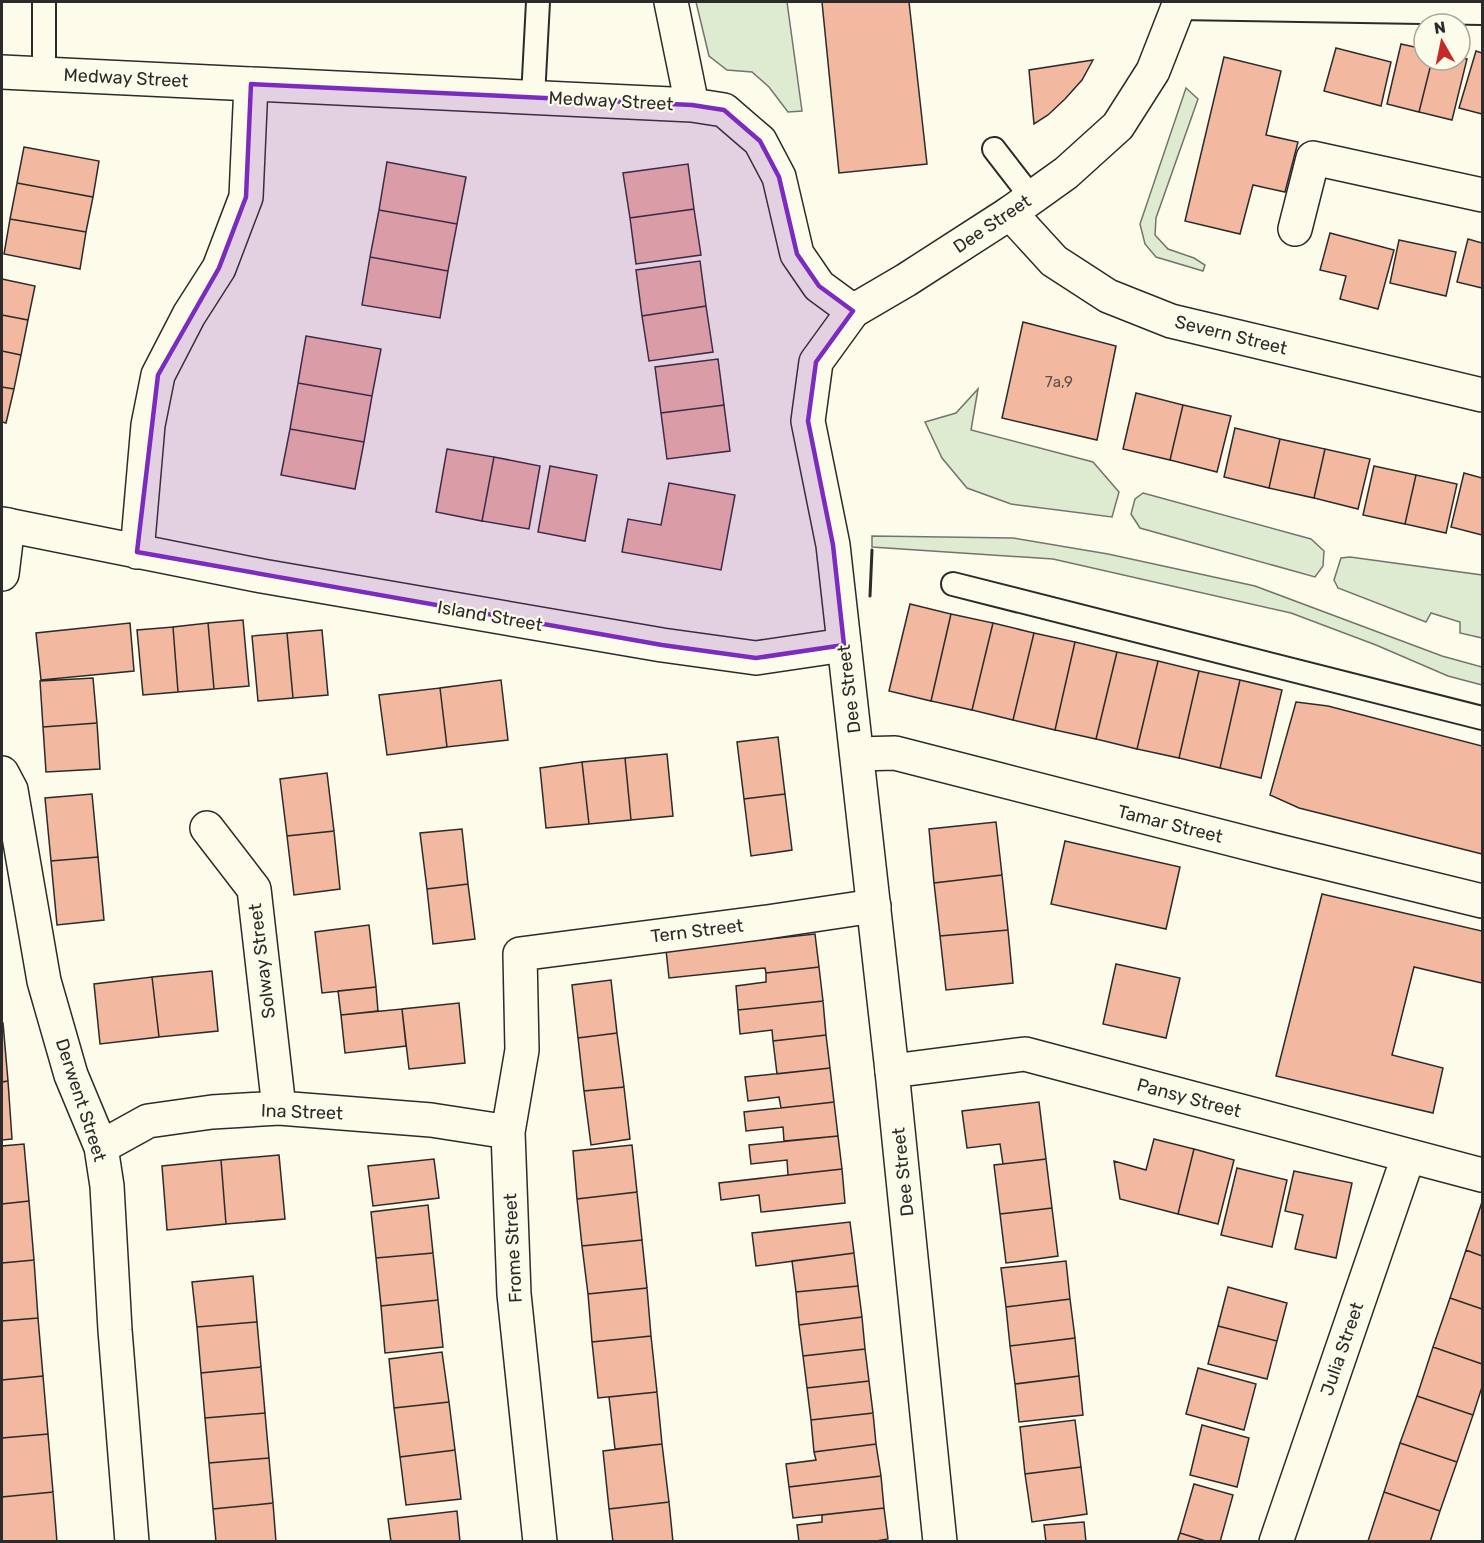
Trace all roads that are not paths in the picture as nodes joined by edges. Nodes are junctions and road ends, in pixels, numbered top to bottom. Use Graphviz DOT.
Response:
graph roads {
  1 [pos="44,2"];
  2 [pos="538,2"];
  3 [pos="671,2"];
  4 [pos="1179,5"];
  5 [pos="1482,13"];
  6 [pos="2,72"];
  7 [pos="44,74"];
  8 [pos="251,84"];
  9 [pos="533,97"];
  10 [pos="692,105"];
  11 [pos="994,149"];
  12 [pos="1482,195"];
  13 [pos="1021,205"];
  14 [pos="1295,229"];
  15 [pos="853,311"];
  16 [pos="1482,395"];
  17 [pos="5,524"];
  18 [pos="137,552"];
  19 [pos="2,574"];
  20 [pos="953,584"];
  21 [pos="844,645"];
  22 [pos="1482,718"];
  23 [pos="857,754"];
  24 [pos="2,773"];
  25 [pos="207,828"];
  26 [pos="1482,901"];
  27 [pos="874,906"];
  28 [pos="520,954"];
  29 [pos="892,1071"];
  30 [pos="279,1108"];
  31 [pos="508,1132"];
  32 [pos="101,1147"];
  33 [pos="1408,1157"];
  34 [pos="1482,1175"];
  35 [pos="132,1542"];
  36 [pos="540,1542"];
  37 [pos="940,1542"];
  38 [pos="1276,1542"];
  1 -- 7 [label="lane"];
  2 -- 9 [label="lane"];
  3 -- 10 [label="street"];
  4 -- 5 [label="lane"];
  4 -- 13 [label="street, Dee Street"];
  6 -- 7 [label="street, Medway Street"];
  7 -- 8 [label="street, Medway Street"];
  8 -- 9 [label="street, Medway Street"];
  8 -- 18 [label="street"];
  9 -- 10 [label="street, Medway Street"];
  10 -- 15 [label="street, Medway Street"];
  11 -- 13 [label="lane"];
  12 -- 14 [label="street"];
  13 -- 15 [label="street, Dee Street"];
  13 -- 16 [label="street, Severn Street"];
  15 -- 21 [label="street, Dee Street"];
  17 -- 18 [label="street, Island Street"];
  17 -- 19 [label="street"];
  18 -- 21 [label="street, Island Street"];
  20 -- 22 [label="lane"];
  21 -- 23 [label="street, Dee Street"];
  23 -- 26 [label="street, Tamar Street"];
  23 -- 27 [label="street, Dee Street"];
  24 -- 32 [label="street, Derwent Street"];
  25 -- 30 [label="street, Solway Street"];
  27 -- 28 [label="street, Tern Street"];
  27 -- 29 [label="street, Dee Street"];
  28 -- 31 [label="street, Frome Street"];
  29 -- 33 [label="street, Pansy Street"];
  29 -- 37 [label="street, Dee Street"];
  30 -- 31 [label="street, Ina Street"];
  30 -- 32 [label="street, Ina Street"];
  31 -- 36 [label="street, Frome Street"];
  32 -- 35 [label="street, Derwent Street"];
  33 -- 34 [label="street, Pansy Street"];
  33 -- 38 [label="street, Julia Street"];
}
